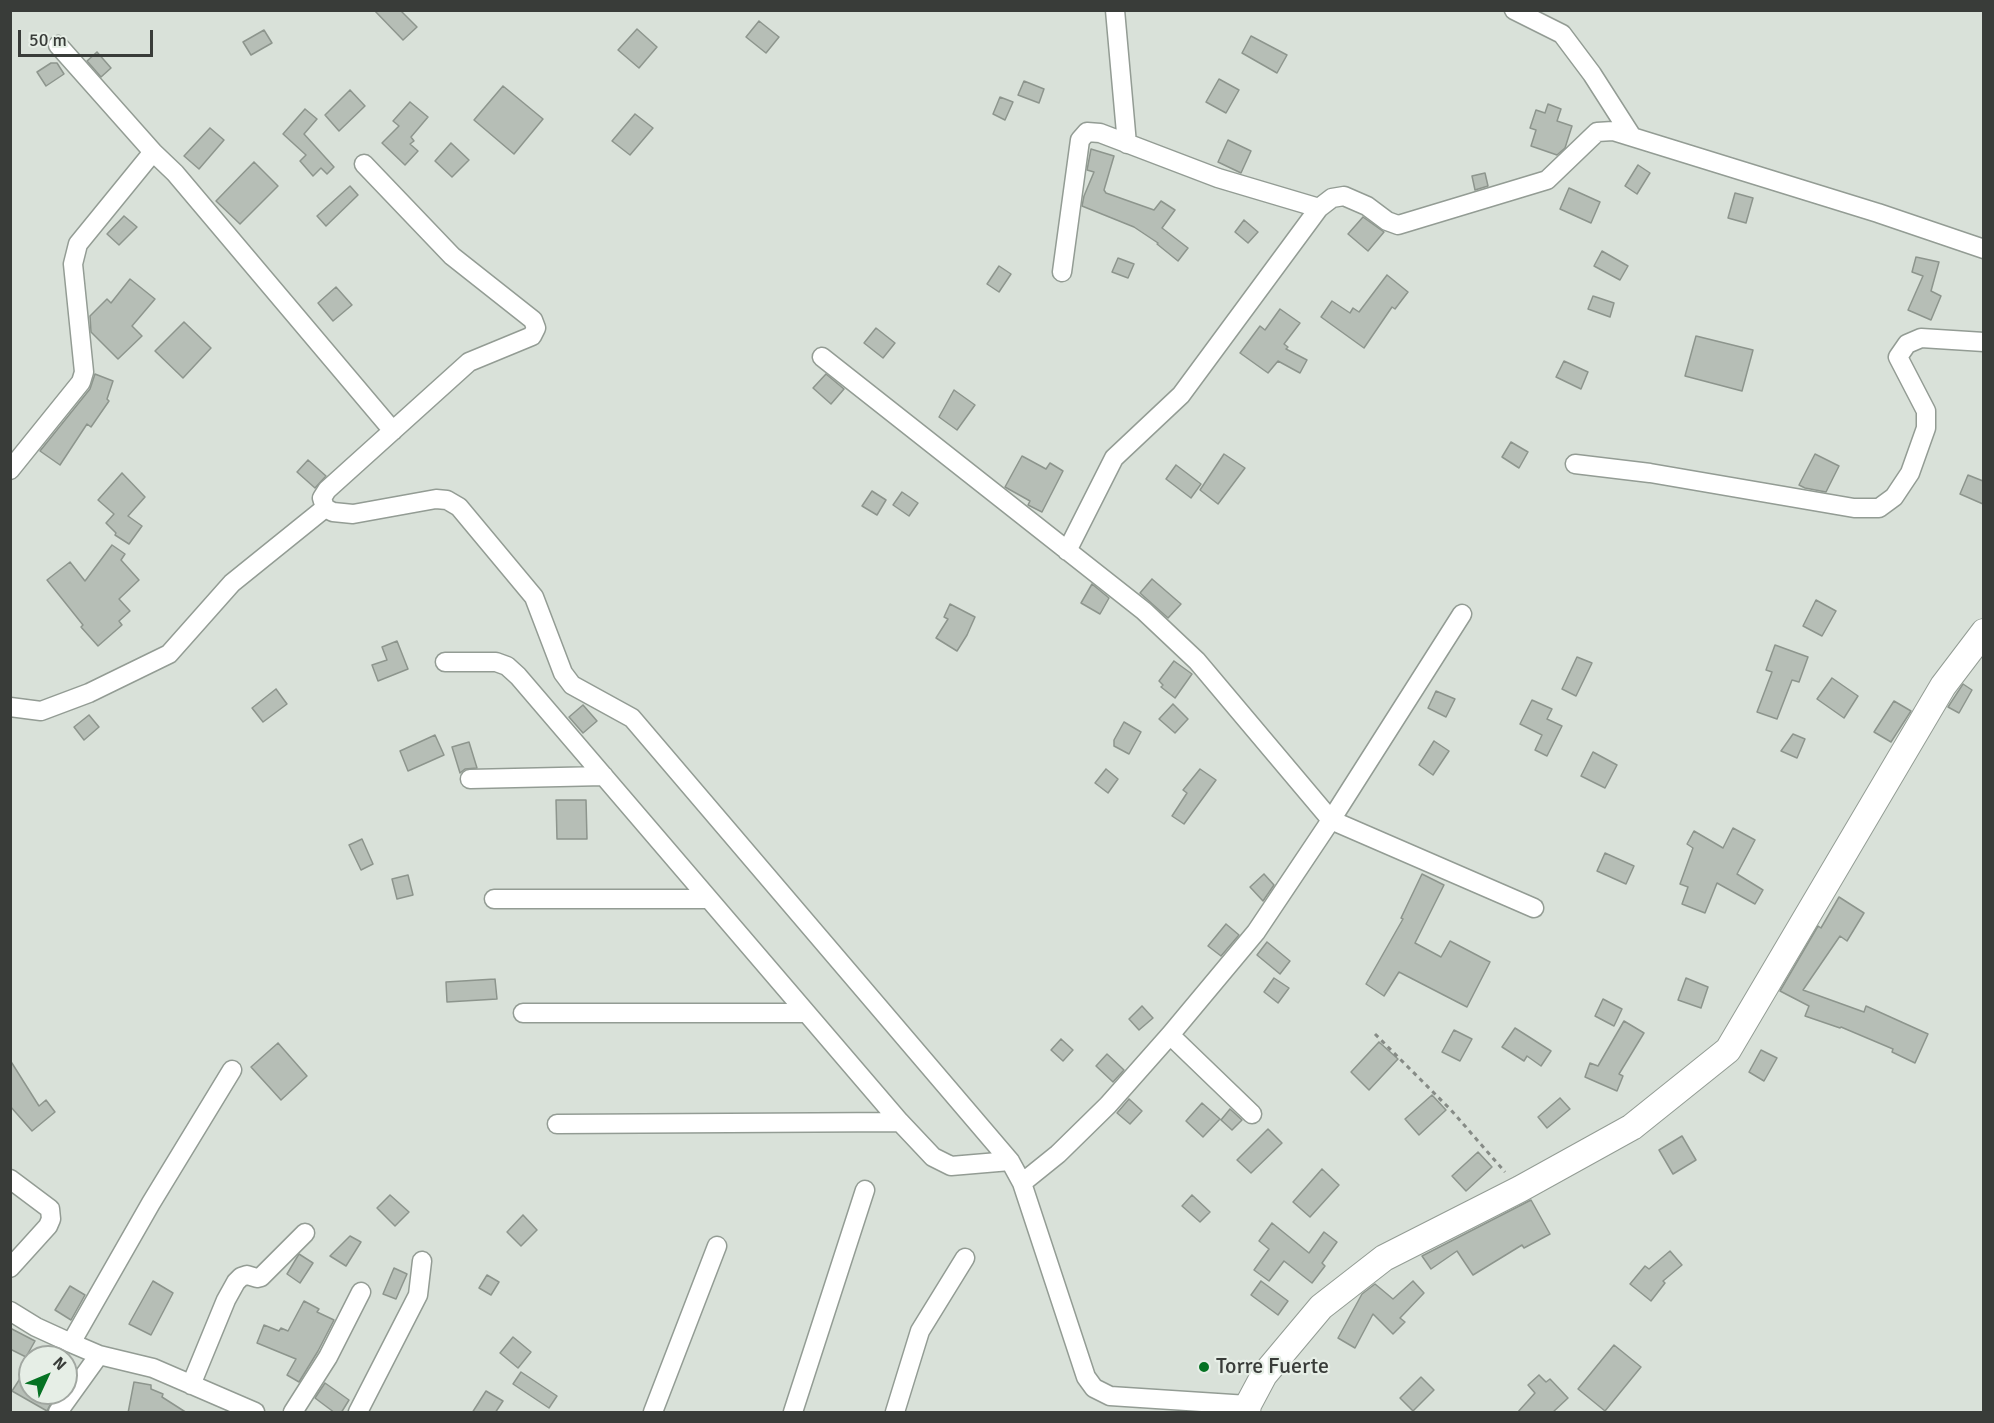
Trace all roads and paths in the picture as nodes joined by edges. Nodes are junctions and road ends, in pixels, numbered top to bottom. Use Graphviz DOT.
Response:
graph roads {
  1 [pos="1115,10"];
  2 [pos="1514,10"];
  3 [pos="58,45"];
  4 [pos="1631,135"];
  5 [pos="1127,144"];
  6 [pos="153,152"];
  7 [pos="364,164"];
  8 [pos="1319,208"];
  9 [pos="1983,249"];
  10 [pos="1062,272"];
  11 [pos="1983,342"];
  12 [pos="822,357"];
  13 [pos="393,430"];
  14 [pos="1575,464"];
  15 [pos="10,470"];
  16 [pos="325,508"];
  17 [pos="1067,551"];
  18 [pos="1462,614"];
  19 [pos="1983,632"];
  20 [pos="445,662"];
  21 [pos="10,707"];
  22 [pos="604,776"];
  23 [pos="470,779"];
  24 [pos="1331,820"];
  25 [pos="494,899"];
  26 [pos="708,899"];
  27 [pos="1534,908"];
  28 [pos="523,1013"];
  29 [pos="806,1013"];
  30 [pos="1375,1034"];
  31 [pos="1170,1035"];
  32 [pos="232,1070"];
  33 [pos="1252,1114"];
  34 [pos="900,1122"];
  35 [pos="557,1124"];
  36 [pos="1010,1161"];
  37 [pos="10,1179"];
  38 [pos="1022,1183"];
  39 [pos="1520,1189"];
  40 [pos="865,1190"];
  41 [pos="305,1233"];
  42 [pos="717,1246"];
  43 [pos="964,1258"];
  44 [pos="422,1261"];
  45 [pos="10,1268"];
  46 [pos="361,1292"];
  47 [pos="10,1311"];
  48 [pos="71,1343"];
  49 [pos="99,1355"];
  50 [pos="191,1384"];
  51 [pos="1248,1409"];
  52 [pos="58,1413"];
  53 [pos="255,1413"];
  54 [pos="293,1413"];
  55 [pos="358,1413"];
  56 [pos="653,1413"];
  57 [pos="793,1413"];
  58 [pos="895,1413"];
  1 -- 5 [label="street"];
  2 -- 4 [label="street"];
  3 -- 6 [label="street"];
  4 -- 8 [label="street"];
  4 -- 9 [label="street"];
  5 -- 8 [label="street"];
  5 -- 10 [label="street"];
  6 -- 13 [label="street"];
  6 -- 15 [label="street"];
  7 -- 13 [label="street"];
  8 -- 17 [label="street"];
  11 -- 14 [label="street"];
  12 -- 17 [label="street"];
  13 -- 16 [label="street"];
  16 -- 21 [label="street"];
  16 -- 36 [label="street"];
  17 -- 24 [label="street"];
  18 -- 24 [label="street"];
  19 -- 39 [label="main road"];
  20 -- 22 [label="street"];
  22 -- 23 [label="street"];
  22 -- 26 [label="street"];
  24 -- 27 [label="street"];
  24 -- 31 [label="street"];
  25 -- 26 [label="street"];
  26 -- 29 [label="street"];
  28 -- 29 [label="street"];
  29 -- 34 [label="street"];
  30 -- 39 [label="path"];
  31 -- 33 [label="street"];
  31 -- 38 [label="street"];
  32 -- 48 [label="street"];
  34 -- 35 [label="street"];
  34 -- 36 [label="street"];
  36 -- 38 [label="street"];
  37 -- 45 [label="street"];
  38 -- 51 [label="street"];
  39 -- 51 [label="main road"];
  40 -- 57 [label="street"];
  41 -- 50 [label="street"];
  42 -- 56 [label="street"];
  43 -- 58 [label="street"];
  44 -- 55 [label="street"];
  46 -- 54 [label="street"];
  47 -- 48 [label="street"];
  48 -- 49 [label="street"];
  49 -- 50 [label="street"];
  49 -- 52 [label="street"];
  50 -- 53 [label="street"];
}
